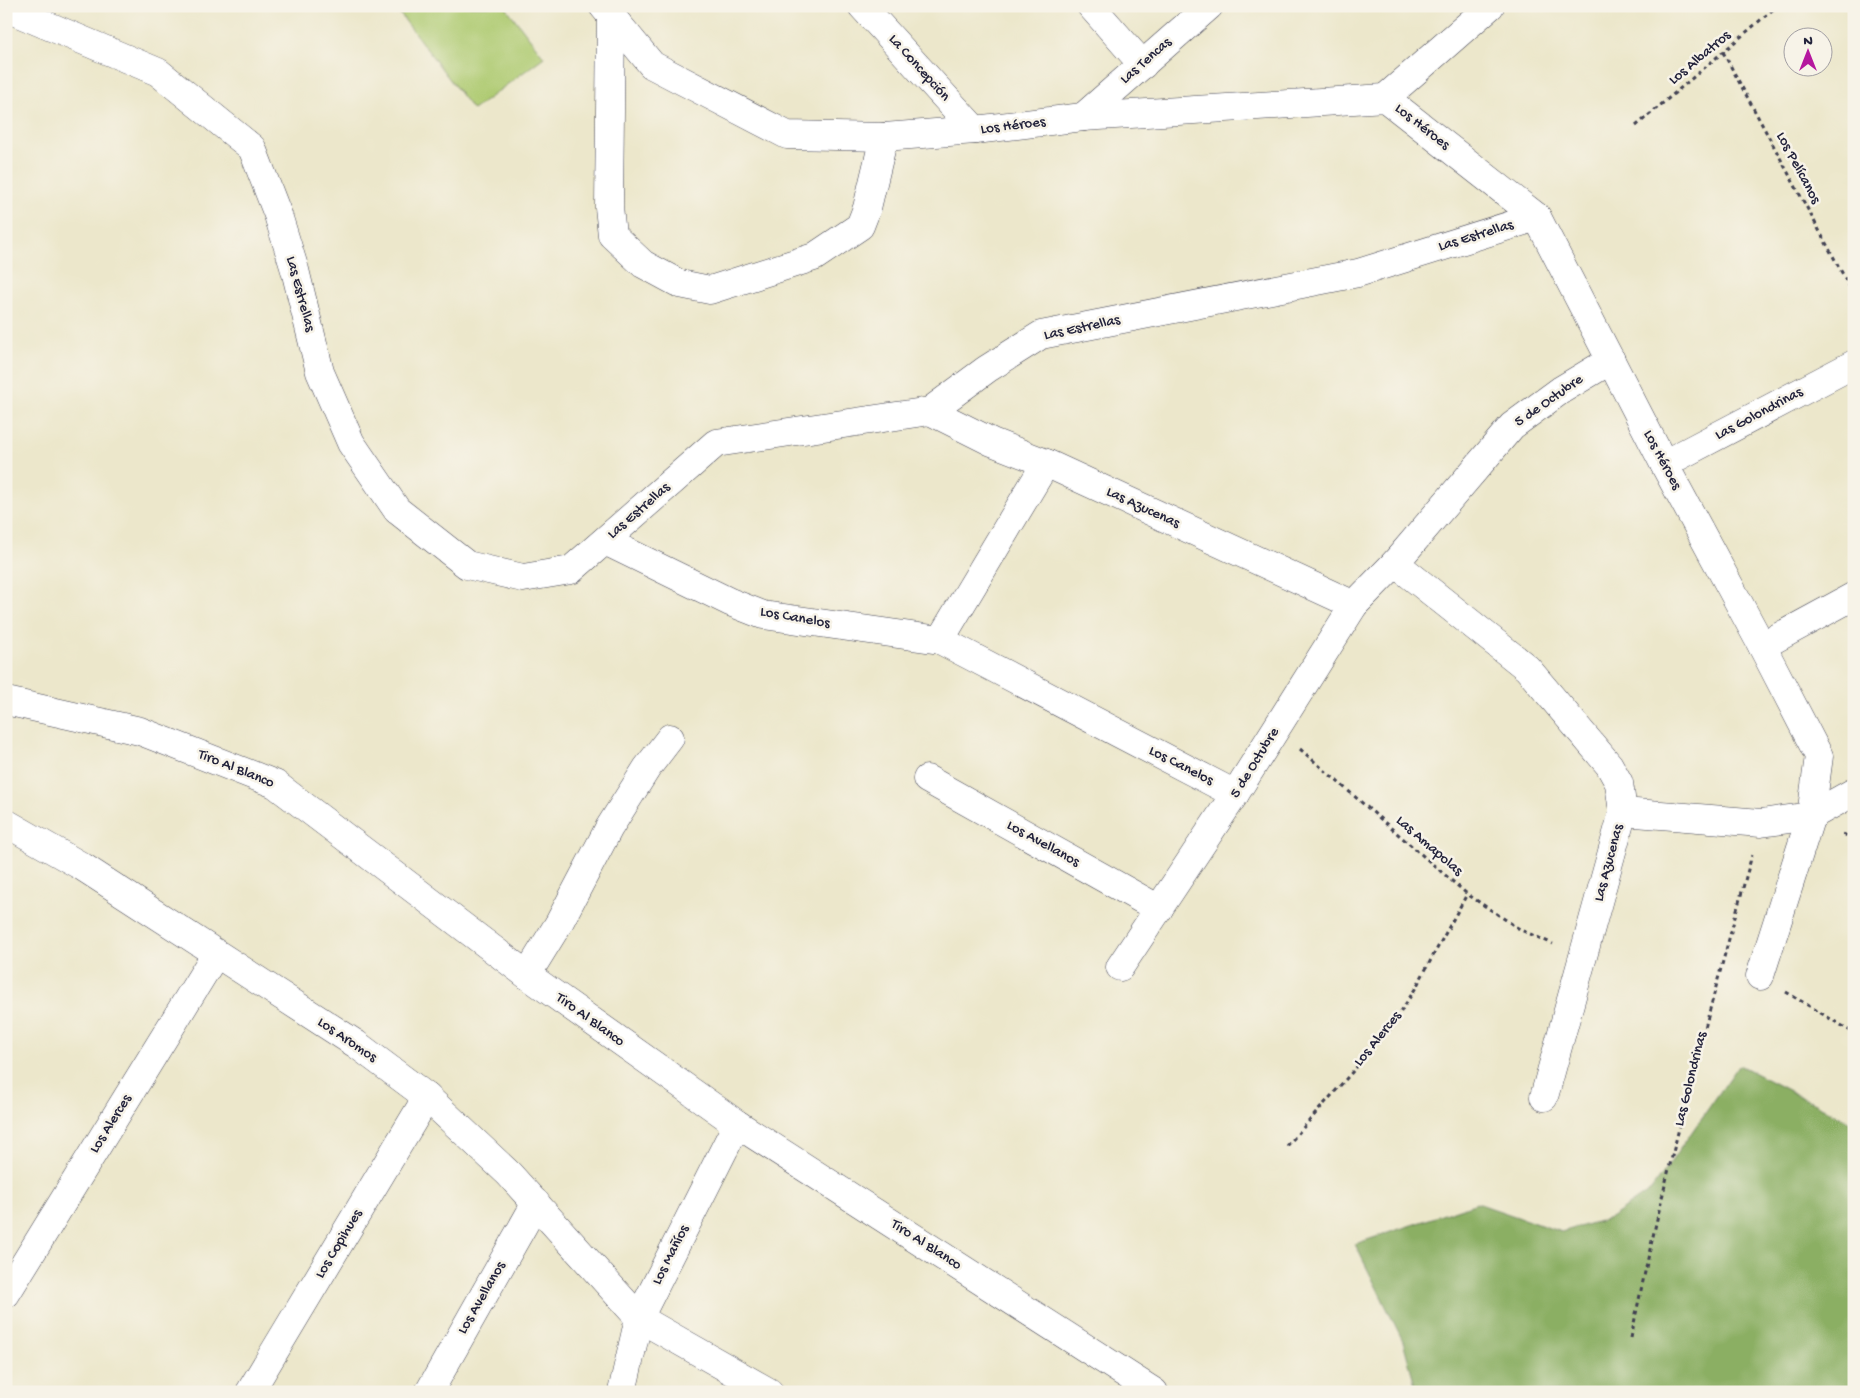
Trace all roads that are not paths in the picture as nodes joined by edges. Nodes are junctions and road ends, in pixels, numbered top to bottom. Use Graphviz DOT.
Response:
graph roads {
  1 [pos="862,6"];
  2 [pos="1091,6"];
  3 [pos="1209,6"];
  4 [pos="1490,6"];
  5 [pos="6,8"];
  6 [pos="607,11"];
  7 [pos="1143,64"];
  8 [pos="1385,98"];
  9 [pos="1083,117"];
  10 [pos="975,130"];
  11 [pos="884,137"];
  12 [pos="1537,217"];
  13 [pos="1611,360"];
  14 [pos="1854,364"];
  15 [pos="930,411"];
  16 [pos="1046,463"];
  17 [pos="1664,464"];
  18 [pos="605,540"];
  19 [pos="1395,563"];
  20 [pos="1854,596"];
  21 [pos="1354,605"];
  22 [pos="940,640"];
  23 [pos="1762,646"];
  24 [pos="6,701"];
  25 [pos="670,738"];
  26 [pos="927,779"];
  27 [pos="1854,792"];
  28 [pos="1236,794"];
  29 [pos="1623,812"];
  30 [pos="1811,816"];
  31 [pos="6,823"];
  32 [pos="1159,909"];
  33 [pos="216,955"];
  34 [pos="1120,967"];
  35 [pos="527,975"];
  36 [pos="1760,976"];
  37 [pos="427,1097"];
  38 [pos="1544,1097"];
  39 [pos="737,1124"];
  40 [pos="536,1204"];
  41 [pos="6,1294"];
  42 [pos="639,1318"];
  43 [pos="250,1392"];
  44 [pos="429,1392"];
  45 [pos="622,1392"];
  46 [pos="769,1392"];
  47 [pos="1154,1392"];
  1 -- 10 [label="street, La Concepción"];
  2 -- 7 [label="street"];
  3 -- 7 [label="street, Las Tencas"];
  4 -- 8 [label="street"];
  5 -- 18 [label="street, Las Estrellas"];
  6 -- 11 [label="street, Los Héroes"];
  6 -- 11 [label="street"];
  7 -- 9 [label="street, Las Tencas"];
  8 -- 9 [label="street, Los Héroes"];
  8 -- 12 [label="street, Los Héroes"];
  9 -- 10 [label="street, Los Héroes"];
  10 -- 11 [label="street, Los Héroes"];
  12 -- 13 [label="street, Los Héroes"];
  12 -- 15 [label="street, Las Estrellas"];
  13 -- 17 [label="street, Los Héroes"];
  13 -- 19 [label="street, 5 de Octubre"];
  14 -- 17 [label="street, Las Golondrinas"];
  15 -- 16 [label="street, Las Azucenas"];
  15 -- 18 [label="street, Las Estrellas"];
  16 -- 21 [label="street, Las Azucenas"];
  16 -- 22 [label="street"];
  17 -- 23 [label="street, Los Héroes"];
  18 -- 22 [label="street, Los Canelos"];
  19 -- 21 [label="street, 5 de Octubre"];
  19 -- 29 [label="street"];
  20 -- 23 [label="street"];
  21 -- 28 [label="street, 5 de Octubre"];
  22 -- 28 [label="street, Los Canelos"];
  23 -- 30 [label="street, Los Héroes"];
  24 -- 35 [label="street, Tiro Al Blanco"];
  25 -- 35 [label="street"];
  26 -- 32 [label="street, Los Avellanos"];
  27 -- 30 [label="street"];
  28 -- 32 [label="street, 5 de Octubre"];
  29 -- 30 [label="street, Las Azucenas"];
  29 -- 38 [label="street, Las Azucenas"];
  30 -- 36 [label="street"];
  31 -- 33 [label="street, Los Aromos"];
  32 -- 34 [label="street, 5 de Octubre"];
  33 -- 37 [label="street, Los Aromos"];
  33 -- 41 [label="street, Los Alerces"];
  35 -- 39 [label="street, Tiro Al Blanco"];
  37 -- 40 [label="street, Los Aromos"];
  37 -- 43 [label="street, Los Copihues"];
  39 -- 42 [label="street, Los Mañíos"];
  39 -- 47 [label="street, Tiro Al Blanco"];
  40 -- 42 [label="street, Los Aromos"];
  40 -- 44 [label="street, Los Avellanos"];
  42 -- 45 [label="street, Los Mañíos"];
  42 -- 46 [label="street, Los Aromos"];
}
